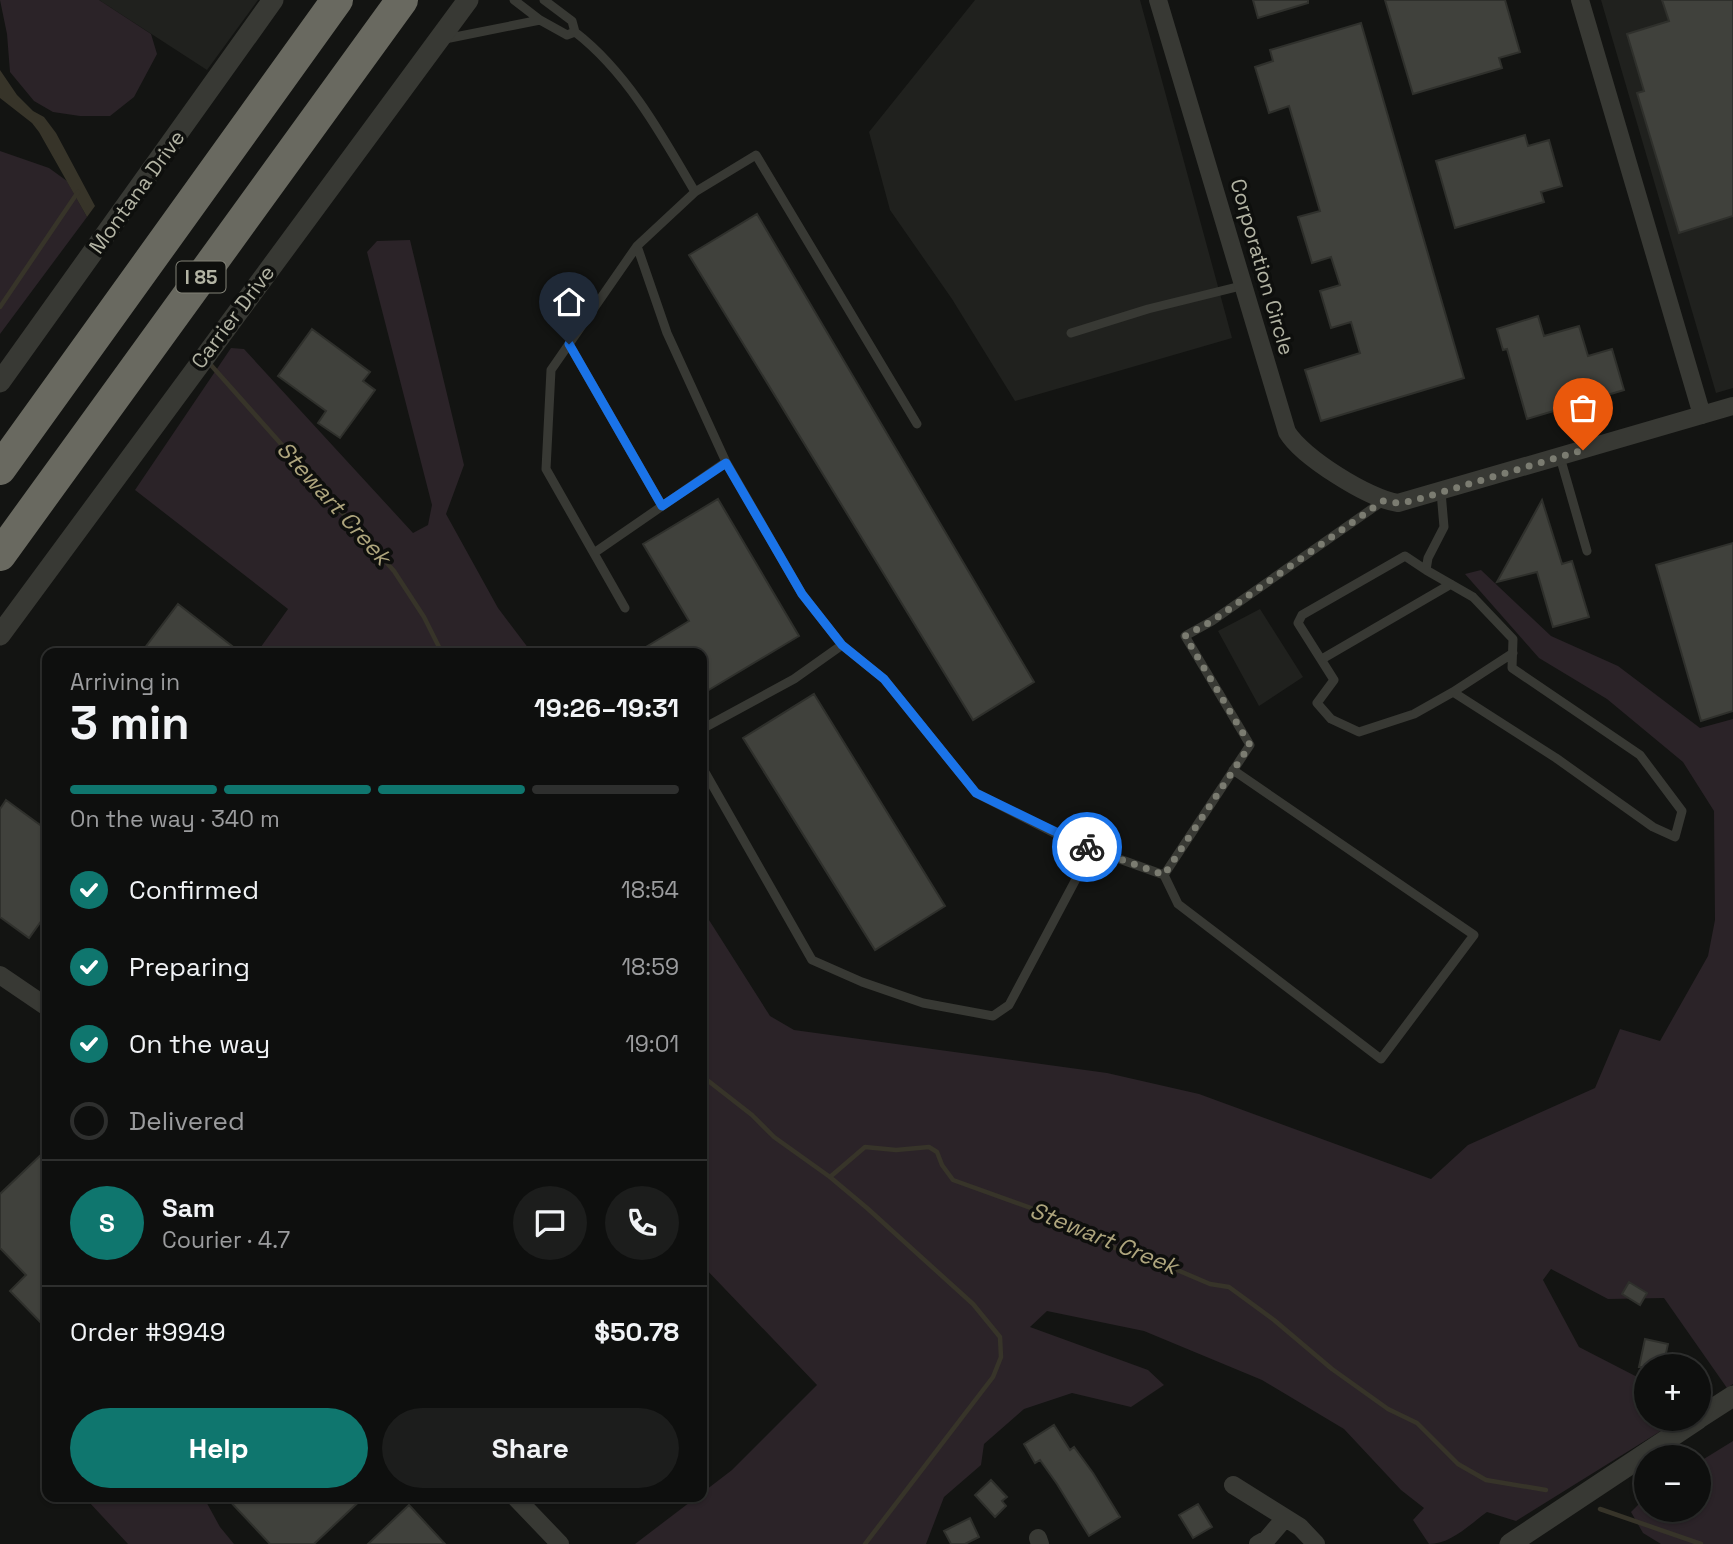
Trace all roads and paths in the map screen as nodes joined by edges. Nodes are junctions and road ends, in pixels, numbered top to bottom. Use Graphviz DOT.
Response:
graph roads {
  1 [pos="273,0"];
  2 [pos="337,0"];
  3 [pos="402,0"];
  4 [pos="468,0"];
  5 [pos="514,0"];
  6 [pos="544,0"];
  7 [pos="1158,0"];
  8 [pos="1580,0"];
  9 [pos="540,20"];
  10 [pos="575,32"];
  11 [pos="440,40"];
  12 [pos="695,192"];
  13 [pos="637,246"];
  14 [pos="1245,285"];
  15 [pos="1070,333"];
  16 [pos="569,344"];
  17 [pos="0,382"];
  18 [pos="1733,406"];
  19 [pos="1702,415"];
  20 [pos="917,424"];
  21 [pos="1560,457"];
  22 [pos="726,463"];
  23 [pos="0,469"];
  24 [pos="1441,492"];
  25 [pos="1383,501"];
  26 [pos="662,506"];
  27 [pos="1587,551"];
  28 [pos="594,553"];
  29 [pos="0,555"];
  30 [pos="1426,570"];
  31 [pos="1451,584"];
  32 [pos="625,608"];
  33 [pos="0,635"];
  34 [pos="842,645"];
  35 [pos="1513,653"];
  36 [pos="1322,659"];
  37 [pos="1453,692"];
  38 [pos="707,726"];
  39 [pos="1233,771"];
  40 [pos="707,776"];
  41 [pos="1092,849"];
  42 [pos="1164,875"];
  43 [pos="0,975"];
  44 [pos="42,1004"];
  45 [pos="1733,1396"];
  46 [pos="1711,1410"];
  47 [pos="1681,1431"];
  48 [pos="1233,1485"];
  49 [pos="520,1502"];
  50 [pos="1284,1518"];
  51 [pos="1519,1542"];
  52 [pos="560,1544"];
  53 [pos="1258,1544"];
  54 [pos="1316,1544"];
  1 -- 17 [label="street, Montana Drive"];
  2 -- 23 [label="highway, I 85"];
  3 -- 29 [label="highway, I 85"];
  4 -- 11 [label="street, Carrier Drive"];
  5 -- 9 [label="lane"];
  6 -- 10 [label="lane"];
  7 -- 14 [label="street, Corporation Circle"];
  8 -- 19 [label="street"];
  9 -- 10 [label="lane"];
  9 -- 11 [label="lane"];
  10 -- 12 [label="lane"];
  11 -- 33 [label="street, Carrier Drive"];
  12 -- 13 [label="lane"];
  12 -- 20 [label="lane"];
  13 -- 16 [label="lane"];
  13 -- 22 [label="lane"];
  14 -- 15 [label="lane"];
  14 -- 25 [label="street, Corporation Circle"];
  16 -- 26 [label="lane"];
  16 -- 28 [label="lane"];
  18 -- 19 [label="street"];
  19 -- 21 [label="street"];
  21 -- 24 [label="street"];
  21 -- 27 [label="lane"];
  22 -- 26 [label="lane"];
  22 -- 34 [label="lane"];
  24 -- 25 [label="street"];
  24 -- 30 [label="lane"];
  25 -- 39 [label="lane"];
  26 -- 28 [label="lane"];
  28 -- 32 [label="lane"];
  30 -- 31 [label="lane"];
  30 -- 36 [label="lane"];
  31 -- 35 [label="lane"];
  31 -- 36 [label="lane"];
  34 -- 38 [label="lane"];
  34 -- 41 [label="lane"];
  35 -- 37 [label="lane"];
  35 -- 37 [label="lane"];
  36 -- 37 [label="lane"];
  39 -- 42 [label="lane"];
  39 -- 42 [label="lane"];
  40 -- 41 [label="lane"];
  41 -- 42 [label="lane"];
  43 -- 44 [label="street"];
  45 -- 46 [label="street"];
  47 -- 51 [label="street"];
  48 -- 50 [label="street"];
  49 -- 52 [label="street"];
  50 -- 53 [label="street"];
  50 -- 54 [label="street"];
}
